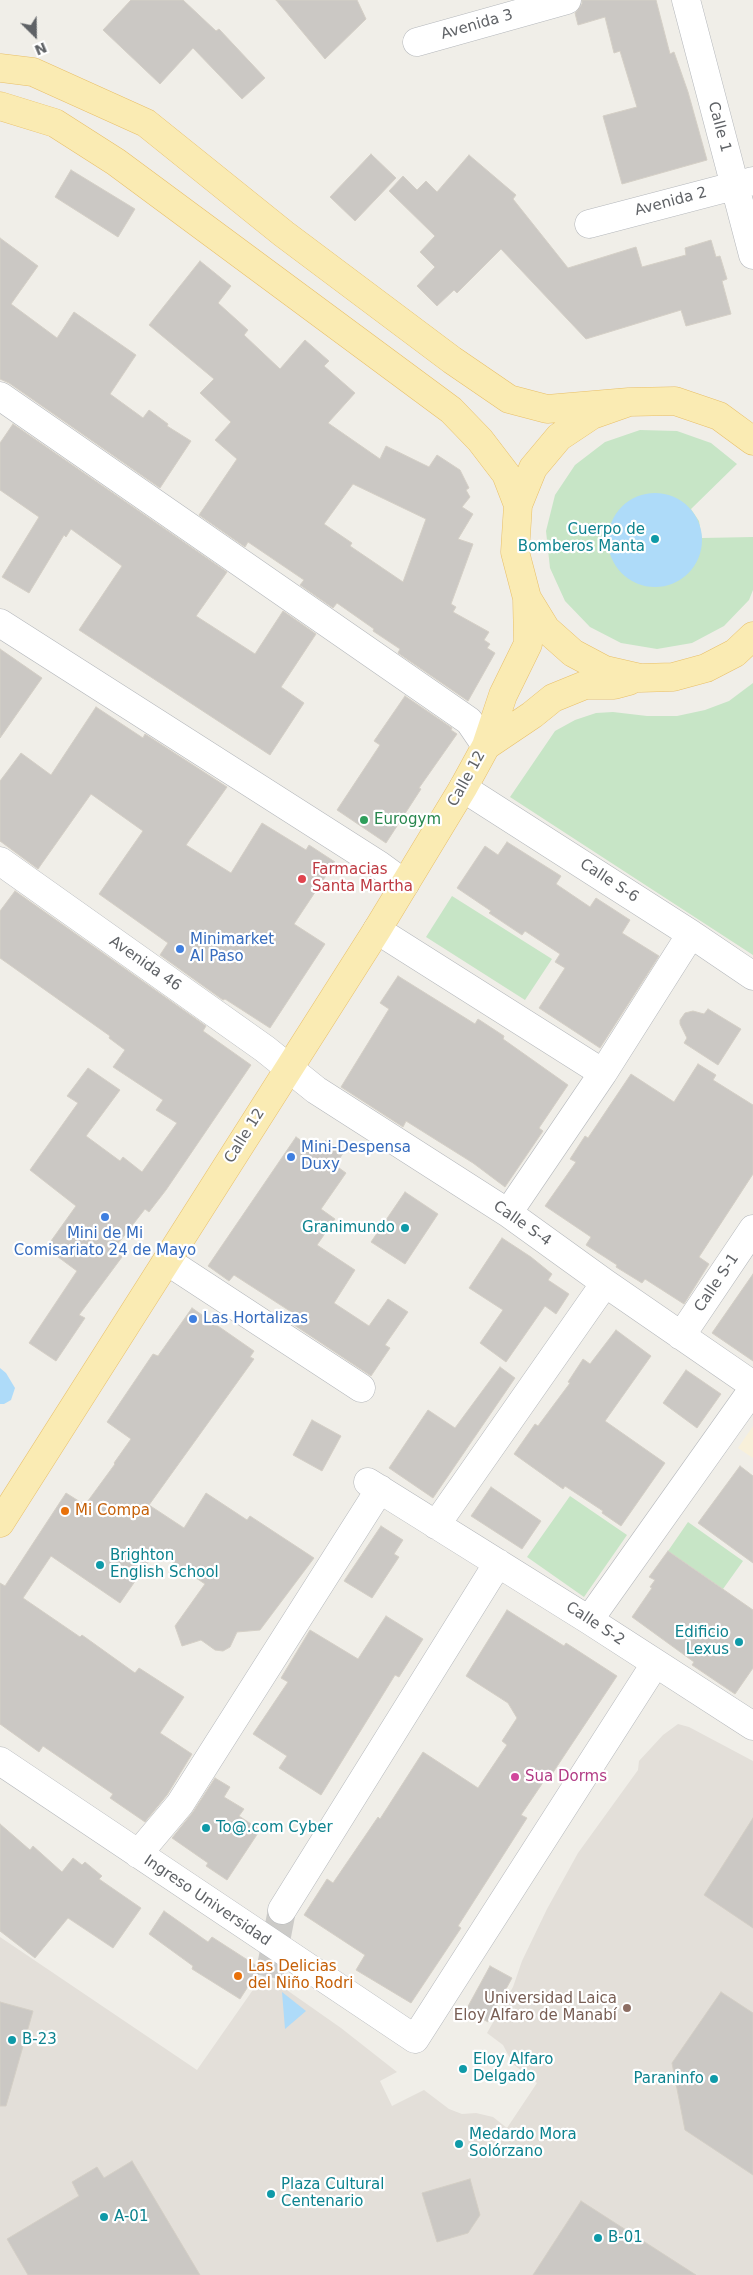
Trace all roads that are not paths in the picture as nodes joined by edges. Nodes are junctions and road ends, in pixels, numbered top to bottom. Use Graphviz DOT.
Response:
graph roads {
  1 [pos="567,0"];
  2 [pos="686,0"];
  3 [pos="417,42"];
  4 [pos="0,68"];
  5 [pos="0,106"];
  6 [pos="743,183"];
  7 [pos="589,224"];
  8 [pos="753,255"];
  9 [pos="2,402"];
  10 [pos="629,402"];
  11 [pos="753,441"];
  12 [pos="518,505"];
  13 [pos="527,598"];
  14 [pos="0,623"];
  15 [pos="753,636"];
  16 [pos="640,678"];
  17 [pos="486,746"];
  18 [pos="463,788"];
  19 [pos="2,866"];
  20 [pos="405,884"];
  21 [pos="377,930"];
  22 [pos="691,934"];
  23 [pos="753,976"];
  24 [pos="288,1068"];
  25 [pos="603,1073"];
  26 [pos="508,1213"];
  27 [pos="753,1230"];
  28 [pos="167,1261"];
  29 [pos="605,1283"];
  30 [pos="681,1336"];
  31 [pos="753,1385"];
  32 [pos="361,1388"];
  33 [pos="753,1390"];
  34 [pos="0,1523"];
  35 [pos="436,1525"];
  36 [pos="498,1563"];
  37 [pos="589,1620"];
  38 [pos="656,1664"];
  39 [pos="753,1726"];
  40 [pos="0,1761"];
  41 [pos="138,1854"];
  42 [pos="282,1910"];
  1 -- 3 [label="street, Avenida 3"];
  2 -- 6 [label="street, Calle 1"];
  4 -- 10 [label="main road"];
  5 -- 12 [label="main road"];
  6 -- 7 [label="street, Avenida 2"];
  6 -- 8 [label="street, Calle 1"];
  9 -- 17 [label="street"];
  10 -- 11 [label="main road"];
  10 -- 12 [label="main road"];
  12 -- 13 [label="main road"];
  13 -- 16 [label="main road"];
  13 -- 17 [label="main road, Calle 12"];
  14 -- 20 [label="street"];
  15 -- 16 [label="main road"];
  16 -- 17 [label="main road, Calle 12"];
  17 -- 18 [label="main road, Calle 12"];
  18 -- 20 [label="main road, Calle 12"];
  18 -- 22 [label="street, Calle S-6"];
  19 -- 24 [label="street, Avenida 46"];
  20 -- 21 [label="main road, Calle 12"];
  21 -- 24 [label="main road, Calle 12"];
  21 -- 25 [label="street"];
  22 -- 23 [label="street, Calle S-6"];
  22 -- 25 [label="street"];
  24 -- 26 [label="street, Calle S-4"];
  24 -- 28 [label="main road, Calle 12"];
  25 -- 26 [label="street"];
  26 -- 29 [label="street, Calle S-4"];
  27 -- 30 [label="street, Calle S-1"];
  28 -- 32 [label="street"];
  28 -- 34 [label="main road, Calle 12"];
  29 -- 30 [label="street, Calle S-4"];
  29 -- 35 [label="street"];
  30 -- 31 [label="street, Calle S-4"];
  33 -- 37 [label="street"];
  35 -- 36 [label="street, Calle S-2"];
  35 -- 41 [label="street, Calle S-2"];
  36 -- 37 [label="street, Calle S-2"];
  36 -- 42 [label="street"];
  37 -- 38 [label="street, Calle S-2"];
  38 -- 39 [label="street, Calle S-2"];
  38 -- 41 [label="street, Ingreso Universidad"];
  40 -- 41 [label="street, Ingreso Universidad"];
}
